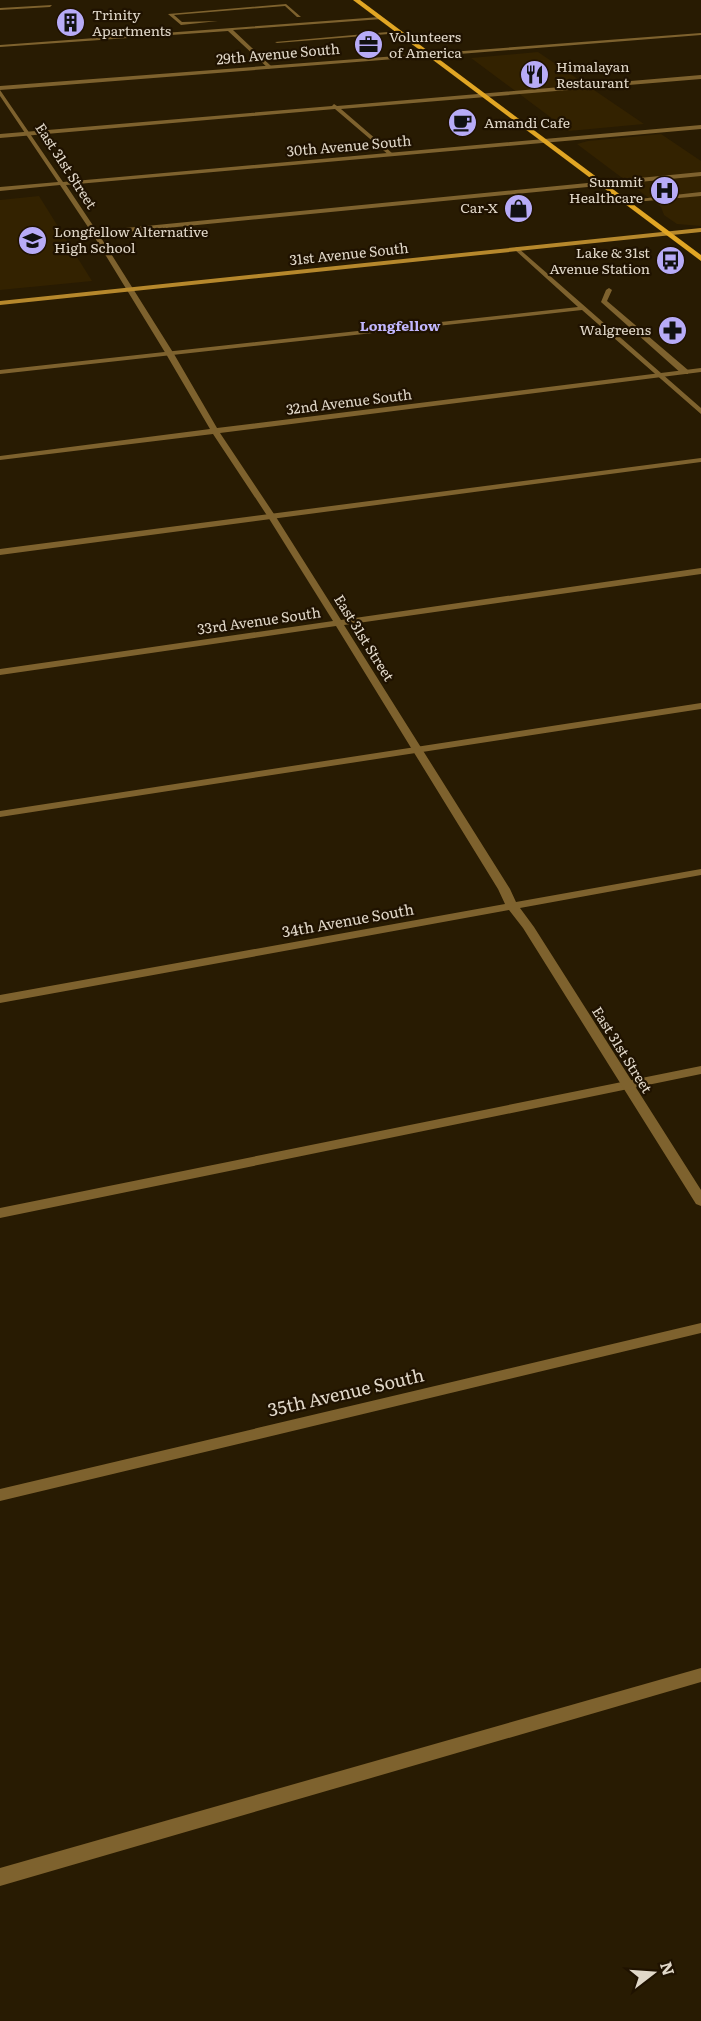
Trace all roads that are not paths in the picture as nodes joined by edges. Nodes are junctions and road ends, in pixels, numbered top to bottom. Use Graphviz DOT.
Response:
graph roads {
  1 [pos="356,0"];
  2 [pos="622,0"];
  3 [pos="637,0"];
  4 [pos="50,6"];
  5 [pos="0,9"];
  6 [pos="361,11"];
  7 [pos="370,11"];
  8 [pos="310,15"];
  9 [pos="299,16"];
  10 [pos="288,17"];
  11 [pos="380,18"];
  12 [pos="220,21"];
  13 [pos="197,23"];
  14 [pos="229,29"];
  15 [pos="205,31"];
  16 [pos="399,32"];
  17 [pos="701,34"];
  18 [pos="277,42"];
  19 [pos="0,46"];
  20 [pos="427,54"];
  21 [pos="269,67"];
  22 [pos="701,77"];
  23 [pos="0,90"];
  24 [pos="481,94"];
  25 [pos="334,106"];
  26 [pos="701,127"];
  27 [pos="28,133"];
  28 [pos="0,136"];
  29 [pos="542,140"];
  30 [pos="390,154"];
  31 [pos="701,174"];
  32 [pos="599,183"];
  33 [pos="60,184"];
  34 [pos="0,189"];
  35 [pos="701,194"];
  36 [pos="624,201"];
  37 [pos="701,230"];
  38 [pos="95,233"];
  39 [pos="667,233"];
  40 [pos="517,249"];
  41 [pos="701,260"];
  42 [pos="130,290"];
  43 [pos="609,290"];
  44 [pos="0,303"];
  45 [pos="584,308"];
  46 [pos="170,354"];
  47 [pos="701,370"];
  48 [pos="0,372"];
  49 [pos="685,372"];
  50 [pos="660,375"];
  51 [pos="701,412"];
  52 [pos="217,433"];
  53 [pos="0,458"];
  54 [pos="701,460"];
  55 [pos="272,517"];
  56 [pos="0,552"];
  57 [pos="701,571"];
  58 [pos="338,623"];
  59 [pos="0,672"];
  60 [pos="701,706"];
  61 [pos="416,748"];
  62 [pos="0,814"];
  63 [pos="701,872"];
  64 [pos="512,906"];
  65 [pos="0,999"];
  66 [pos="701,1070"];
  67 [pos="628,1084"];
  68 [pos="701,1201"];
  69 [pos="0,1213"];
  70 [pos="701,1328"];
  71 [pos="0,1495"];
  72 [pos="701,1676"];
  73 [pos="0,1877"];
  1 -- 7 [label="main road"];
  2 -- 3 [label="street"];
  4 -- 5 [label="street"];
  6 -- 7 [label="street"];
  7 -- 11 [label="main road"];
  8 -- 9 [label="street"];
  9 -- 10 [label="street"];
  9 -- 13 [label="street"];
  11 -- 14 [label="street"];
  11 -- 16 [label="main road"];
  12 -- 13 [label="street"];
  13 -- 15 [label="street"];
  14 -- 15 [label="street"];
  14 -- 21 [label="street"];
  15 -- 19 [label="street"];
  16 -- 18 [label="street"];
  16 -- 20 [label="main road"];
  17 -- 20 [label="street, 29th Avenue South"];
  20 -- 21 [label="street, 29th Avenue South"];
  20 -- 24 [label="main road"];
  21 -- 23 [label="street, 29th Avenue South"];
  22 -- 24 [label="street"];
  23 -- 27 [label="street, East 31st Street"];
  24 -- 25 [label="street"];
  24 -- 29 [label="main road"];
  25 -- 27 [label="street"];
  25 -- 30 [label="street"];
  26 -- 29 [label="street, 30th Avenue South"];
  27 -- 28 [label="street"];
  27 -- 33 [label="street, East 31st Street"];
  29 -- 30 [label="street, 30th Avenue South"];
  29 -- 32 [label="main road"];
  30 -- 33 [label="street, 30th Avenue South"];
  31 -- 32 [label="street"];
  32 -- 36 [label="main road"];
  32 -- 38 [label="street"];
  33 -- 34 [label="street, 30th Avenue South"];
  33 -- 38 [label="street, East 31st Street"];
  35 -- 36 [label="street"];
  36 -- 39 [label="main road"];
  37 -- 39 [label="street, 31st Avenue South"];
  38 -- 42 [label="street, East 31st Street"];
  39 -- 40 [label="street, 31st Avenue South"];
  39 -- 41 [label="main road"];
  40 -- 42 [label="street, 31st Avenue South"];
  40 -- 45 [label="street"];
  42 -- 44 [label="street, 31st Avenue South"];
  42 -- 46 [label="street, East 31st Street"];
  43 -- 49 [label="street"];
  45 -- 46 [label="street"];
  45 -- 50 [label="street"];
  46 -- 48 [label="street"];
  46 -- 52 [label="street, East 31st Street"];
  47 -- 49 [label="street, 32nd Avenue South"];
  49 -- 50 [label="street, 32nd Avenue South"];
  50 -- 51 [label="street"];
  50 -- 52 [label="street, 32nd Avenue South"];
  52 -- 53 [label="street, 32nd Avenue South"];
  52 -- 55 [label="street, East 31st Street"];
  54 -- 55 [label="street"];
  55 -- 56 [label="street"];
  55 -- 58 [label="street, East 31st Street"];
  57 -- 58 [label="street, 33rd Avenue South"];
  58 -- 59 [label="street, 33rd Avenue South"];
  58 -- 61 [label="street, East 31st Street"];
  60 -- 61 [label="street"];
  61 -- 62 [label="street"];
  61 -- 64 [label="street, East 31st Street"];
  63 -- 64 [label="street, 34th Avenue South"];
  64 -- 65 [label="street, 34th Avenue South"];
  64 -- 67 [label="street, East 31st Street"];
  66 -- 67 [label="street"];
  67 -- 68 [label="street, East 31st Street"];
  67 -- 69 [label="street"];
  70 -- 71 [label="street, 35th Avenue South"];
  72 -- 73 [label="street"];
}
